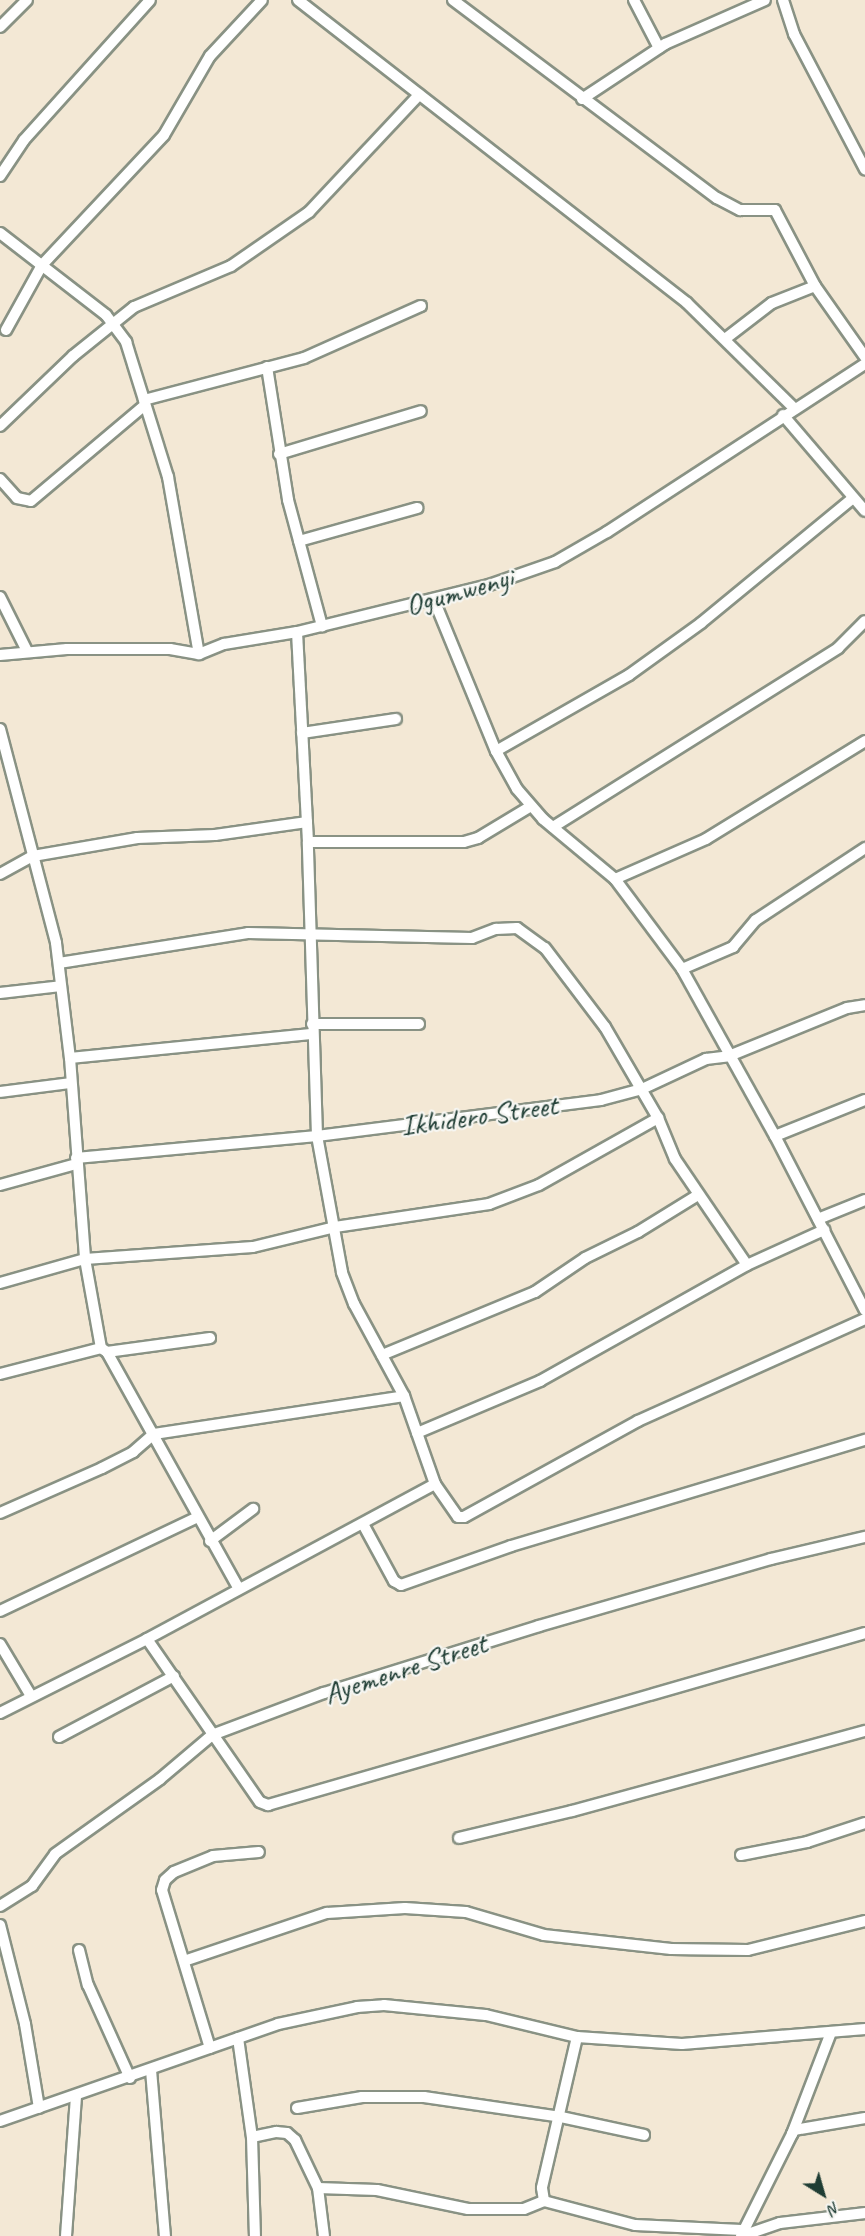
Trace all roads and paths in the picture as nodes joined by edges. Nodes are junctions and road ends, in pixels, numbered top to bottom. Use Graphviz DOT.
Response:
graph roads {
  1 [pos="27,0"];
  2 [pos="150,0"];
  3 [pos="262,0"];
  4 [pos="298,0"];
  5 [pos="453,0"];
  6 [pos="634,0"];
  7 [pos="765,0"];
  8 [pos="783,0"];
  9 [pos="0,27"];
  10 [pos="659,48"];
  11 [pos="419,94"];
  12 [pos="582,99"];
  13 [pos="861,156"];
  14 [pos="865,169"];
  15 [pos="0,176"];
  16 [pos="0,233"];
  17 [pos="42,265"];
  18 [pos="815,286"];
  19 [pos="421,306"];
  20 [pos="114,323"];
  21 [pos="6,330"];
  22 [pos="725,339"];
  23 [pos="865,357"];
  24 [pos="865,364"];
  25 [pos="267,367"];
  26 [pos="145,402"];
  27 [pos="794,408"];
  28 [pos="421,411"];
  29 [pos="783,415"];
  30 [pos="0,426"];
  31 [pos="279,454"];
  32 [pos="0,479"];
  33 [pos="852,499"];
  34 [pos="417,508"];
  35 [pos="865,511"];
  36 [pos="299,541"];
  37 [pos="0,597"];
  38 [pos="434,600"];
  39 [pos="865,621"];
  40 [pos="322,626"];
  41 [pos="297,632"];
  42 [pos="27,651"];
  43 [pos="199,654"];
  44 [pos="0,655"];
  45 [pos="396,718"];
  46 [pos="0,729"];
  47 [pos="302,733"];
  48 [pos="865,741"];
  49 [pos="496,751"];
  50 [pos="3,752"];
  51 [pos="531,806"];
  52 [pos="307,822"];
  53 [pos="553,827"];
  54 [pos="308,842"];
  55 [pos="865,848"];
  56 [pos="33,856"];
  57 [pos="0,874"];
  58 [pos="615,879"];
  59 [pos="311,932"];
  60 [pos="59,963"];
  61 [pos="682,969"];
  62 [pos="61,986"];
  63 [pos="0,993"];
  64 [pos="865,1005"];
  65 [pos="419,1024"];
  66 [pos="311,1029"];
  67 [pos="729,1056"];
  68 [pos="70,1058"];
  69 [pos="70,1083"];
  70 [pos="642,1089"];
  71 [pos="0,1092"];
  72 [pos="865,1100"];
  73 [pos="658,1118"];
  74 [pos="316,1136"];
  75 [pos="775,1136"];
  76 [pos="76,1161"];
  77 [pos="0,1185"];
  78 [pos="698,1195"];
  79 [pos="865,1200"];
  80 [pos="818,1219"];
  81 [pos="335,1227"];
  82 [pos="824,1230"];
  83 [pos="85,1259"];
  84 [pos="747,1265"];
  85 [pos="0,1283"];
  86 [pos="865,1310"];
  87 [pos="865,1319"];
  88 [pos="210,1338"];
  89 [pos="104,1350"];
  90 [pos="382,1355"];
  91 [pos="0,1374"];
  92 [pos="404,1396"];
  93 [pos="417,1433"];
  94 [pos="154,1434"];
  95 [pos="865,1440"];
  96 [pos="435,1484"];
  97 [pos="253,1509"];
  98 [pos="0,1513"];
  99 [pos="198,1517"];
  100 [pos="363,1524"];
  101 [pos="865,1537"];
  102 [pos="210,1541"];
  103 [pos="239,1589"];
  104 [pos="0,1611"];
  105 [pos="865,1633"];
  106 [pos="147,1639"];
  107 [pos="0,1644"];
  108 [pos="174,1676"];
  109 [pos="31,1696"];
  110 [pos="0,1713"];
  111 [pos="865,1731"];
  112 [pos="212,1735"];
  113 [pos="59,1737"];
  114 [pos="865,1823"];
  115 [pos="459,1838"];
  116 [pos="259,1852"];
  117 [pos="741,1855"];
  118 [pos="0,1906"];
  119 [pos="865,1921"];
  120 [pos="0,1925"];
  121 [pos="79,1950"];
  122 [pos="184,1961"];
  123 [pos="865,2029"];
  124 [pos="830,2035"];
  125 [pos="577,2037"];
  126 [pos="238,2038"];
  127 [pos="210,2048"];
  128 [pos="151,2070"];
  129 [pos="129,2078"];
  130 [pos="76,2097"];
  131 [pos="39,2108"];
  132 [pos="297,2108"];
  133 [pos="561,2117"];
  134 [pos="865,2118"];
  135 [pos="0,2121"];
  136 [pos="792,2134"];
  137 [pos="644,2135"];
  138 [pos="252,2137"];
  139 [pos="318,2188"];
  140 [pos="544,2201"];
  141 [pos="865,2213"];
  142 [pos="741,2234"];
  143 [pos="66,2236"];
  144 [pos="165,2236"];
  145 [pos="255,2236"];
  146 [pos="324,2236"];
  1 -- 9 [label="street"];
  2 -- 15 [label="street"];
  3 -- 17 [label="street"];
  4 -- 11 [label="street"];
  5 -- 12 [label="street"];
  6 -- 10 [label="street"];
  7 -- 10 [label="street"];
  8 -- 13 [label="street"];
  10 -- 12 [label="street"];
  11 -- 20 [label="street"];
  11 -- 22 [label="street"];
  12 -- 18 [label="street"];
  13 -- 14 [label="street"];
  16 -- 17 [label="street"];
  17 -- 20 [label="street"];
  17 -- 21 [label="street"];
  18 -- 22 [label="street"];
  18 -- 23 [label="street"];
  19 -- 25 [label="street"];
  20 -- 26 [label="street"];
  20 -- 30 [label="street"];
  22 -- 27 [label="street"];
  24 -- 27 [label="street, Ogumwenyi"];
  25 -- 26 [label="street"];
  25 -- 31 [label="street"];
  26 -- 32 [label="street"];
  26 -- 43 [label="street"];
  27 -- 29 [label="street, Ogumwenyi"];
  28 -- 31 [label="street"];
  29 -- 33 [label="street"];
  29 -- 38 [label="street, Ogumwenyi"];
  31 -- 36 [label="street"];
  33 -- 35 [label="street"];
  33 -- 49 [label="street"];
  34 -- 36 [label="street"];
  36 -- 40 [label="street"];
  37 -- 42 [label="street"];
  38 -- 40 [label="street, Ogumwenyi"];
  38 -- 49 [label="street"];
  39 -- 53 [label="street"];
  40 -- 41 [label="street, Ogumwenyi"];
  41 -- 43 [label="street, Ogumwenyi"];
  41 -- 47 [label="street"];
  42 -- 43 [label="street"];
  42 -- 44 [label="street"];
  45 -- 47 [label="street"];
  46 -- 50 [label="street"];
  47 -- 52 [label="street"];
  48 -- 58 [label="street"];
  49 -- 51 [label="street"];
  50 -- 56 [label="street"];
  51 -- 53 [label="street"];
  51 -- 54 [label="street"];
  52 -- 54 [label="street"];
  52 -- 56 [label="street"];
  53 -- 58 [label="street"];
  54 -- 59 [label="street"];
  55 -- 61 [label="street"];
  56 -- 57 [label="street"];
  56 -- 60 [label="street"];
  58 -- 61 [label="street"];
  59 -- 60 [label="street"];
  59 -- 66 [label="street"];
  59 -- 70 [label="street"];
  60 -- 62 [label="street"];
  61 -- 67 [label="street"];
  62 -- 63 [label="street"];
  62 -- 68 [label="street"];
  64 -- 67 [label="street, Ikhidero Street"];
  65 -- 66 [label="street"];
  66 -- 68 [label="street"];
  66 -- 74 [label="street"];
  67 -- 70 [label="street, Ikhidero Street"];
  67 -- 75 [label="street"];
  68 -- 69 [label="street"];
  69 -- 71 [label="street"];
  69 -- 76 [label="street"];
  70 -- 73 [label="street"];
  70 -- 74 [label="street, Ikhidero Street"];
  72 -- 75 [label="street"];
  73 -- 78 [label="street"];
  73 -- 81 [label="street"];
  74 -- 76 [label="street, Ikhidero Street"];
  74 -- 81 [label="street"];
  75 -- 80 [label="street"];
  76 -- 77 [label="street, Ikhidero Street"];
  76 -- 83 [label="street"];
  78 -- 84 [label="street"];
  78 -- 90 [label="street"];
  79 -- 80 [label="street"];
  80 -- 82 [label="street"];
  81 -- 83 [label="street"];
  81 -- 90 [label="street"];
  82 -- 84 [label="street"];
  82 -- 86 [label="street"];
  83 -- 85 [label="street"];
  83 -- 89 [label="street"];
  84 -- 93 [label="street"];
  87 -- 96 [label="street"];
  88 -- 89 [label="street"];
  89 -- 91 [label="street"];
  89 -- 94 [label="street"];
  90 -- 92 [label="street"];
  92 -- 93 [label="street"];
  92 -- 94 [label="street"];
  93 -- 96 [label="street"];
  94 -- 98 [label="street"];
  94 -- 99 [label="street"];
  95 -- 100 [label="street"];
  96 -- 100 [label="street"];
  97 -- 102 [label="street"];
  99 -- 102 [label="street"];
  99 -- 104 [label="street"];
  100 -- 103 [label="street"];
  101 -- 112 [label="street, Ayemenre Street"];
  102 -- 103 [label="street"];
  103 -- 106 [label="street"];
  105 -- 112 [label="street"];
  106 -- 108 [label="street"];
  106 -- 109 [label="street"];
  107 -- 109 [label="street"];
  108 -- 112 [label="street"];
  108 -- 113 [label="street"];
  109 -- 110 [label="street"];
  111 -- 115 [label="street"];
  112 -- 118 [label="street, Ayemenre Street"];
  114 -- 117 [label="street"];
  116 -- 122 [label="street"];
  119 -- 122 [label="street"];
  120 -- 131 [label="street"];
  121 -- 129 [label="street"];
  122 -- 127 [label="street"];
  123 -- 124 [label="street"];
  124 -- 125 [label="street"];
  124 -- 136 [label="street"];
  125 -- 126 [label="street"];
  125 -- 133 [label="street"];
  126 -- 127 [label="street"];
  126 -- 138 [label="street"];
  127 -- 128 [label="street"];
  128 -- 129 [label="street"];
  128 -- 144 [label="street"];
  129 -- 130 [label="street"];
  130 -- 131 [label="street"];
  130 -- 143 [label="street"];
  131 -- 135 [label="street"];
  132 -- 133 [label="street"];
  133 -- 137 [label="street"];
  133 -- 140 [label="street"];
  134 -- 136 [label="street"];
  136 -- 142 [label="street"];
  138 -- 139 [label="street"];
  138 -- 145 [label="street"];
  139 -- 140 [label="street"];
  139 -- 146 [label="street"];
  140 -- 142 [label="street"];
  141 -- 142 [label="street"];
}
